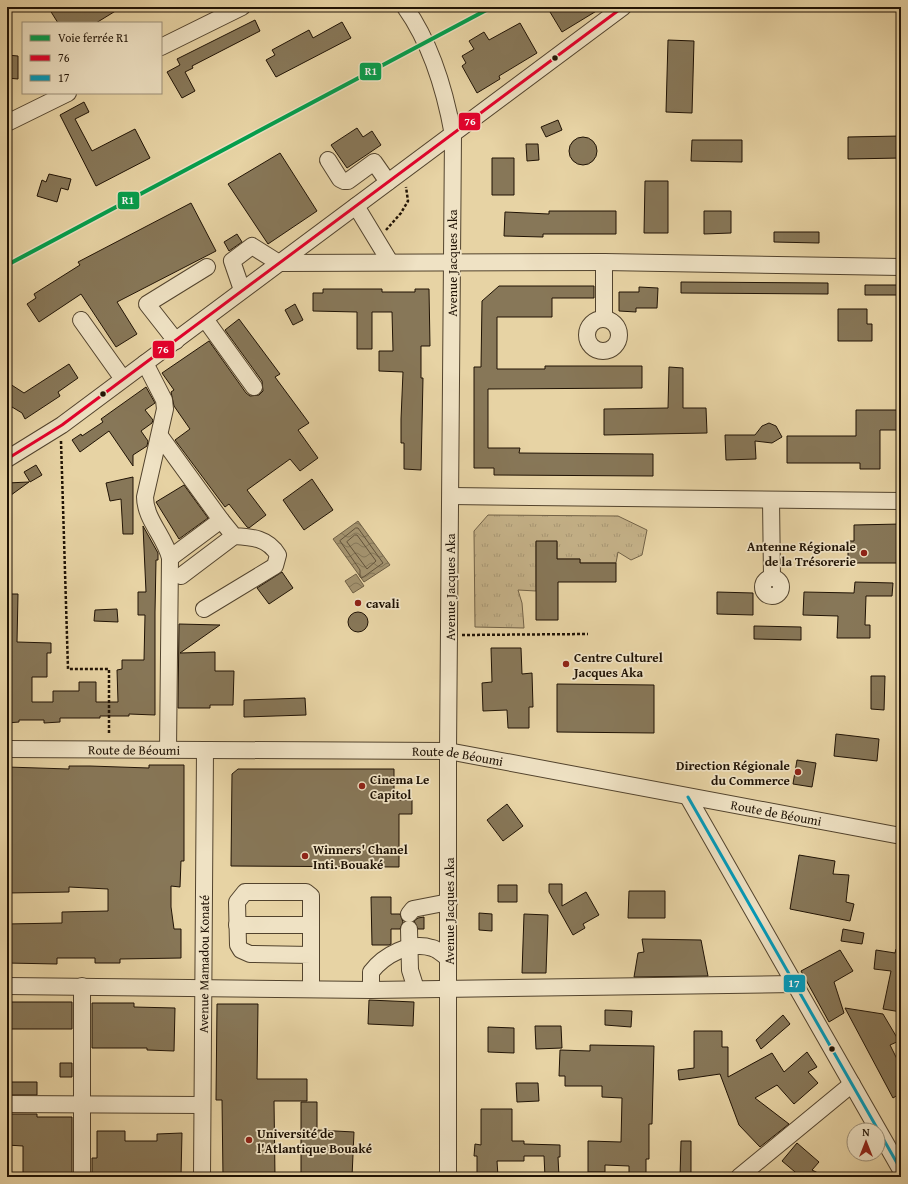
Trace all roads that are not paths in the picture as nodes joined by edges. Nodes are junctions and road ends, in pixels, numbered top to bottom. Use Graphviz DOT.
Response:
graph roads {
  1 [pos="242,7"];
  2 [pos="406,7"];
  3 [pos="623,7"];
  4 [pos="162,47"];
  5 [pos="66,94"];
  6 [pos="7,123"];
  7 [pos="453,135"];
  8 [pos="328,160"];
  9 [pos="388,182"];
  10 [pos="356,206"];
  11 [pos="279,262"];
  12 [pos="390,262"];
  13 [pos="452,262"];
  14 [pos="604,262"];
  15 [pos="208,267"];
  16 [pos="901,267"];
  17 [pos="242,290"];
  18 [pos="205,319"];
  19 [pos="604,319"];
  20 [pos="81,320"];
  21 [pos="176,341"];
  22 [pos="144,363"];
  23 [pos="123,379"];
  24 [pos="254,387"];
  25 [pos="160,436"];
  26 [pos="7,459"];
  27 [pos="451,496"];
  28 [pos="771,500"];
  29 [pos="901,501"];
  30 [pos="221,520"];
  31 [pos="234,536"];
  32 [pos="170,558"];
  33 [pos="181,576"];
  34 [pos="772,578"];
  35 [pos="204,609"];
  36 [pos="7,749"];
  37 [pos="168,750"];
  38 [pos="205,750"];
  39 [pos="448,751"];
  40 [pos="688,797"];
  41 [pos="901,836"];
  42 [pos="449,902"];
  43 [pos="237,925"];
  44 [pos="311,925"];
  45 [pos="409,947"];
  46 [pos="311,955"];
  47 [pos="448,958"];
  48 [pos="795,984"];
  49 [pos="7,986"];
  50 [pos="82,986"];
  51 [pos="202,987"];
  52 [pos="311,989"];
  53 [pos="416,989"];
  54 [pos="370,990"];
  55 [pos="448,990"];
  56 [pos="852,1084"];
  57 [pos="7,1104"];
  58 [pos="83,1104"];
  59 [pos="201,1105"];
  60 [pos="901,1170"];
  61 [pos="82,1177"];
  62 [pos="202,1177"];
  63 [pos="448,1177"];
  64 [pos="739,1177"];
  1 -- 4 [label="street"];
  2 -- 7 [label="street, Avenue Jacques Aka"];
  3 -- 7 [label="street"];
  5 -- 6 [label="street"];
  7 -- 9 [label="street"];
  7 -- 13 [label="street, Avenue Jacques Aka"];
  8 -- 9 [label="street"];
  9 -- 10 [label="street"];
  10 -- 11 [label="street"];
  10 -- 12 [label="street"];
  11 -- 12 [label="street"];
  11 -- 17 [label="street"];
  11 -- 17 [label="street"];
  12 -- 13 [label="street"];
  13 -- 14 [label="street"];
  13 -- 27 [label="street, Avenue Jacques Aka"];
  14 -- 16 [label="street"];
  14 -- 19 [label="street"];
  15 -- 21 [label="street"];
  17 -- 18 [label="street"];
  18 -- 21 [label="street"];
  18 -- 24 [label="street"];
  20 -- 23 [label="street"];
  21 -- 22 [label="street"];
  22 -- 23 [label="street"];
  22 -- 25 [label="street"];
  23 -- 26 [label="street"];
  25 -- 30 [label="street"];
  25 -- 32 [label="street"];
  27 -- 28 [label="street"];
  27 -- 39 [label="street, Avenue Jacques Aka"];
  28 -- 29 [label="street"];
  28 -- 34 [label="street"];
  30 -- 31 [label="street"];
  30 -- 32 [label="street"];
  31 -- 33 [label="street"];
  31 -- 35 [label="street"];
  32 -- 37 [label="street"];
  36 -- 37 [label="street, Route de Béoumi"];
  37 -- 38 [label="street, Route de Béoumi"];
  38 -- 39 [label="street, Route de Béoumi"];
  38 -- 51 [label="street, Avenue Mamadou Konaté"];
  39 -- 40 [label="street, Route de Béoumi"];
  39 -- 42 [label="street, Avenue Jacques Aka"];
  40 -- 41 [label="street, Route de Béoumi"];
  40 -- 48 [label="street"];
  42 -- 45 [label="street"];
  42 -- 47 [label="street, Avenue Jacques Aka"];
  43 -- 44 [label="street"];
  43 -- 44 [label="street"];
  43 -- 46 [label="street"];
  44 -- 46 [label="street"];
  45 -- 47 [label="street"];
  45 -- 53 [label="street"];
  45 -- 54 [label="street"];
  46 -- 52 [label="street"];
  47 -- 55 [label="street, Avenue Jacques Aka"];
  48 -- 55 [label="street"];
  48 -- 56 [label="street"];
  49 -- 50 [label="street"];
  50 -- 51 [label="street"];
  50 -- 58 [label="street"];
  51 -- 52 [label="street"];
  51 -- 59 [label="street, Avenue Mamadou Konaté"];
  52 -- 54 [label="street"];
  53 -- 54 [label="street"];
  53 -- 55 [label="street"];
  55 -- 63 [label="street, Avenue Jacques Aka"];
  56 -- 60 [label="street"];
  56 -- 64 [label="street"];
  57 -- 58 [label="street"];
  58 -- 59 [label="street"];
  58 -- 61 [label="street"];
  59 -- 62 [label="street, Avenue Mamadou Konaté"];
}
